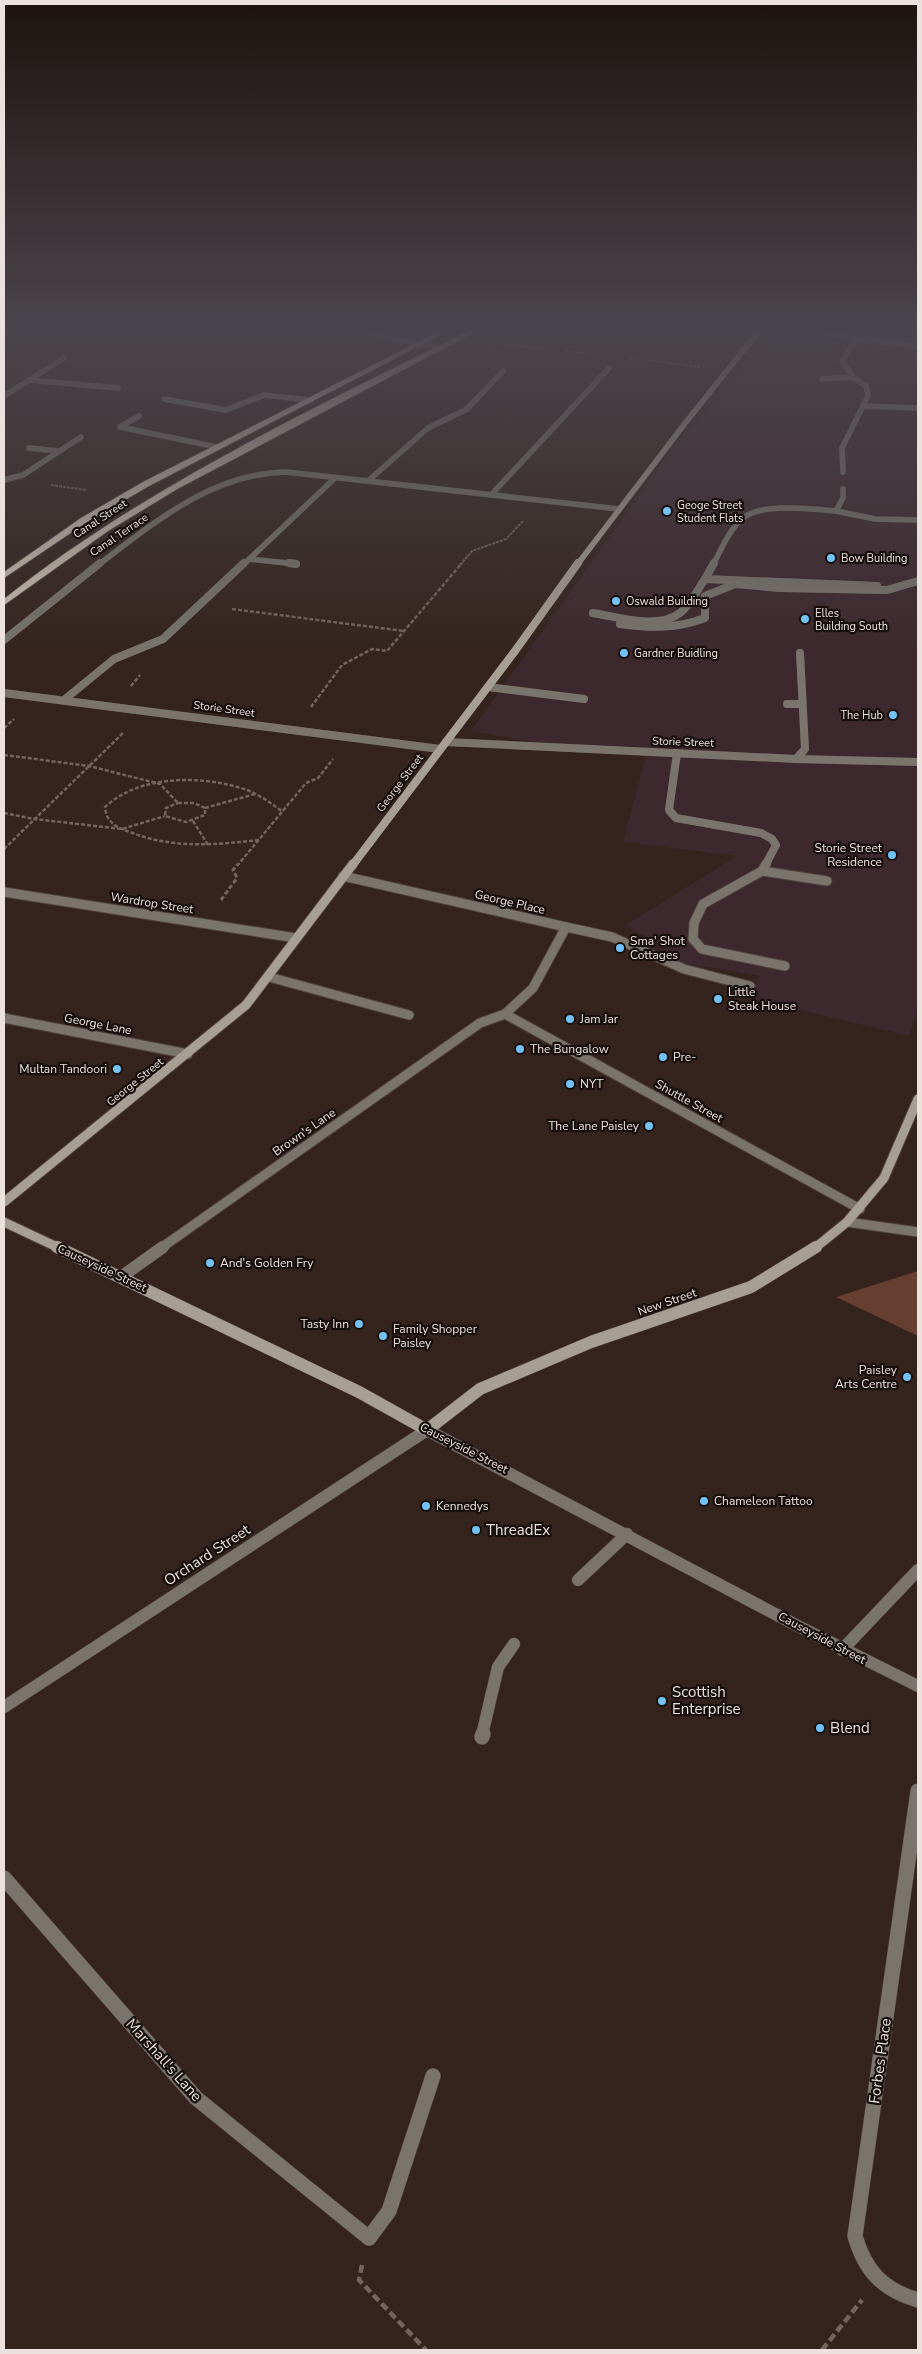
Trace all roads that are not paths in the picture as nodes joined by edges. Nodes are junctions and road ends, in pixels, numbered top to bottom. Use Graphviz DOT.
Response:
graph roads {
  1 [pos="81,437"];
  2 [pos="165,437"];
  3 [pos="238,437"];
  4 [pos="269,437"];
  5 [pos="418,437"];
  6 [pos="544,437"];
  7 [pos="674,437"];
  8 [pos="848,437"];
  9 [pos="217,447"];
  10 [pos="29,448"];
  11 [pos="58,452"];
  12 [pos="843,472"];
  13 [pos="335,478"];
  14 [pos="4,480"];
  15 [pos="368,481"];
  16 [pos="843,489"];
  17 [pos="490,495"];
  18 [pos="618,509"];
  19 [pos="836,511"];
  20 [pos="918,520"];
  21 [pos="249,559"];
  22 [pos="296,564"];
  23 [pos="4,576"];
  24 [pos="705,579"];
  25 [pos="918,581"];
  26 [pos="877,586"];
  27 [pos="4,603"];
  28 [pos="593,614"];
  29 [pos="620,624"];
  30 [pos="4,640"];
  31 [pos="800,654"];
  32 [pos="488,686"];
  33 [pos="5,693"];
  34 [pos="64,700"];
  35 [pos="584,700"];
  36 [pos="787,704"];
  37 [pos="802,704"];
  38 [pos="446,742"];
  39 [pos="440,749"];
  40 [pos="677,753"];
  41 [pos="796,758"];
  42 [pos="918,762"];
  43 [pos="762,871"];
  44 [pos="343,876"];
  45 [pos="827,881"];
  46 [pos="4,892"];
  47 [pos="566,927"];
  48 [pos="296,938"];
  49 [pos="784,966"];
  50 [pos="269,976"];
  51 [pos="750,986"];
  52 [pos="505,1014"];
  53 [pos="408,1015"];
  54 [pos="4,1018"];
  55 [pos="188,1054"];
  56 [pos="918,1099"];
  57 [pos="4,1202"];
  58 [pos="860,1209"];
  59 [pos="4,1222"];
  60 [pos="847,1222"];
  61 [pos="918,1232"];
  62 [pos="121,1276"];
  63 [pos="427,1430"];
  64 [pos="627,1534"];
  65 [pos="918,1570"];
  66 [pos="578,1580"];
  67 [pos="514,1644"];
  68 [pos="842,1650"];
  69 [pos="918,1686"];
  70 [pos="4,1707"];
  71 [pos="482,1736"];
  72 [pos="918,1790"];
  73 [pos="4,1878"];
  74 [pos="434,2076"];
  75 [pos="918,2300"];
  1 -- 11 [label="street"];
  2 -- 9 [label="street"];
  3 -- 9 [label="main road, Canal Street"];
  4 -- 27 [label="main road, Canal Street"];
  5 -- 15 [label="street"];
  6 -- 17 [label="street"];
  7 -- 18 [label="street, George Street"];
  8 -- 12 [label="street"];
  9 -- 23 [label="main road, Canal Street"];
  10 -- 11 [label="street"];
  11 -- 14 [label="street"];
  13 -- 15 [label="street, Canal Terrace"];
  13 -- 21 [label="street"];
  13 -- 30 [label="street, Canal Terrace"];
  15 -- 17 [label="street, Canal Terrace"];
  16 -- 19 [label="street"];
  17 -- 18 [label="street, Canal Terrace"];
  18 -- 32 [label="street, George Street"];
  19 -- 20 [label="street"];
  19 -- 24 [label="street"];
  21 -- 22 [label="street"];
  21 -- 34 [label="street"];
  24 -- 26 [label="street"];
  24 -- 28 [label="street"];
  25 -- 29 [label="street"];
  31 -- 37 [label="street"];
  32 -- 35 [label="street"];
  32 -- 38 [label="street, George Street"];
  33 -- 34 [label="street, Storie Street"];
  34 -- 39 [label="street, Storie Street"];
  36 -- 37 [label="street"];
  37 -- 41 [label="street"];
  38 -- 39 [label="street, George Street"];
  38 -- 40 [label="street, Storie Street"];
  39 -- 44 [label="street, George Street"];
  40 -- 41 [label="street, Storie Street"];
  40 -- 43 [label="street"];
  41 -- 42 [label="street, Storie Street"];
  43 -- 45 [label="street"];
  43 -- 49 [label="street"];
  44 -- 47 [label="street, George Place"];
  44 -- 48 [label="street, George Street"];
  46 -- 48 [label="street, Wardrop Street"];
  47 -- 51 [label="street, George Place"];
  47 -- 52 [label="street"];
  48 -- 50 [label="street, George Street"];
  50 -- 53 [label="street"];
  50 -- 55 [label="street, George Street"];
  52 -- 58 [label="street, Shuttle Street"];
  52 -- 62 [label="street, Brown's Lane"];
  54 -- 55 [label="street, George Lane"];
  55 -- 57 [label="street, George Street"];
  56 -- 58 [label="street, New Street"];
  58 -- 60 [label="street, New Street"];
  59 -- 62 [label="street, Causeyside Street"];
  60 -- 61 [label="street"];
  60 -- 63 [label="street, New Street"];
  62 -- 63 [label="street, Causeyside Street"];
  63 -- 64 [label="street, Causeyside Street"];
  63 -- 70 [label="street, Orchard Street"];
  64 -- 66 [label="street"];
  64 -- 68 [label="street, Causeyside Street"];
  65 -- 68 [label="street"];
  67 -- 71 [label="street"];
  68 -- 69 [label="street, Causeyside Street"];
  72 -- 75 [label="street, Forbes Place"];
  73 -- 74 [label="street, Marshall's Lane"];
}
